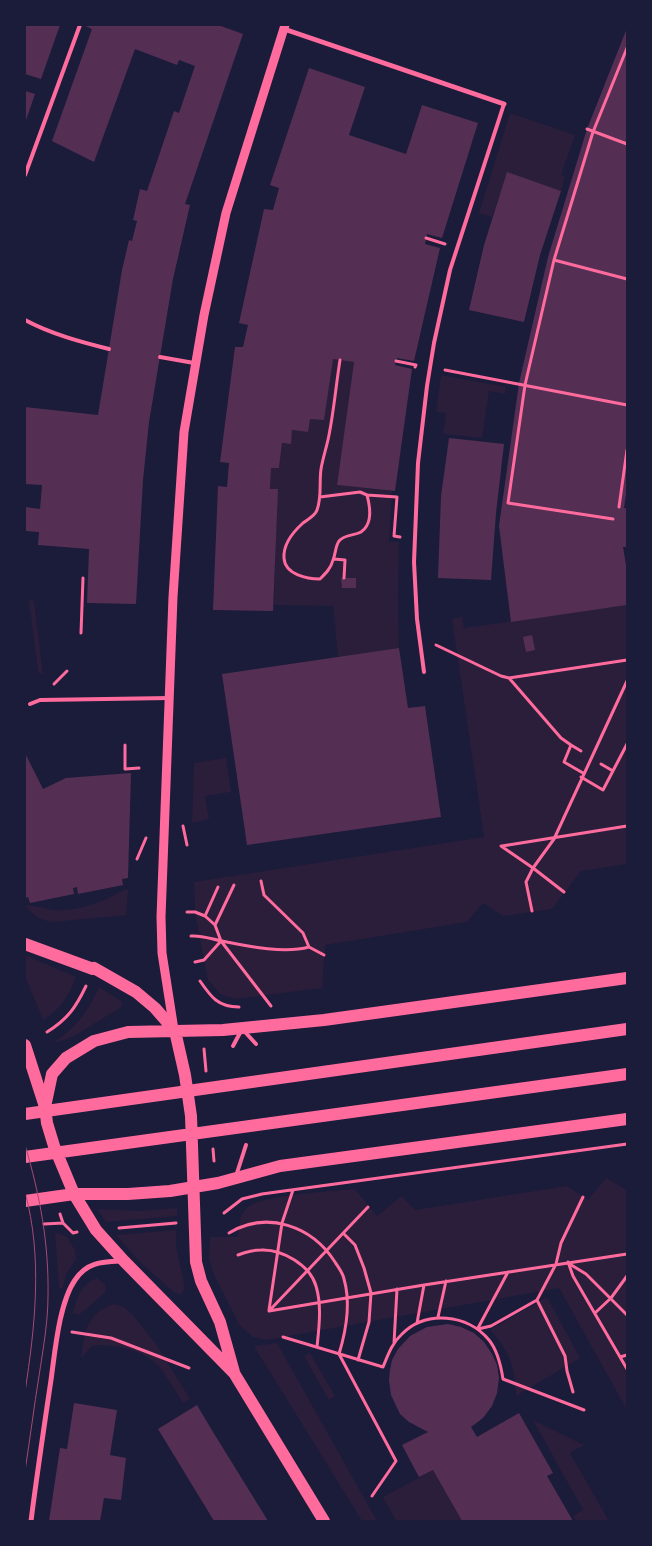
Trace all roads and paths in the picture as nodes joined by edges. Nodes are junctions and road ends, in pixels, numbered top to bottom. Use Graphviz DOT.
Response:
graph roads {
  1 [pos="80,25"];
  2 [pos="284,27"];
  3 [pos="627,48"];
  4 [pos="504,104"];
  5 [pos="586,129"];
  6 [pos="594,132"];
  7 [pos="627,144"];
  8 [pos="25,175"];
  9 [pos="426,238"];
  10 [pos="448,240"];
  11 [pos="554,260"];
  12 [pos="627,279"];
  13 [pos="25,320"];
  14 [pos="109,349"];
  15 [pos="160,357"];
  16 [pos="340,360"];
  17 [pos="396,361"];
  18 [pos="196,363"];
  19 [pos="416,365"];
  20 [pos="429,368"];
  21 [pos="525,384"];
  22 [pos="627,405"];
  23 [pos="627,450"];
  24 [pos="368,495"];
  25 [pos="320,497"];
  26 [pos="619,507"];
  27 [pos="613,519"];
  28 [pos="400,537"];
  29 [pos="334,559"];
  30 [pos="83,578"];
  31 [pos="344,578"];
  32 [pos="80,633"];
  33 [pos="420,637"];
  34 [pos="627,660"];
  35 [pos="424,672"];
  36 [pos="509,678"];
  37 [pos="627,681"];
  38 [pos="170,698"];
  39 [pos="30,704"];
  40 [pos="627,744"];
  41 [pos="125,745"];
  42 [pos="571,745"];
  43 [pos="581,751"];
  44 [pos="601,764"];
  45 [pos="139,768"];
  46 [pos="613,771"];
  47 [pos="582,775"];
  48 [pos="627,826"];
  49 [pos="554,839"];
  50 [pos="533,868"];
  51 [pos="261,881"];
  52 [pos="234,885"];
  53 [pos="218,887"];
  54 [pos="564,892"];
  55 [pos="532,911"];
  56 [pos="187,912"];
  57 [pos="205,916"];
  58 [pos="215,925"];
  59 [pos="190,936"];
  60 [pos="221,941"];
  61 [pos="25,944"];
  62 [pos="308,947"];
  63 [pos="324,955"];
  64 [pos="195,962"];
  65 [pos="627,978"];
  66 [pos="200,981"];
  67 [pos="88,982"];
  68 [pos="264,1007"];
  69 [pos="248,1008"];
  70 [pos="242,1028"];
  71 [pos="627,1029"];
  72 [pos="175,1031"];
  73 [pos="47,1032"];
  74 [pos="256,1044"];
  75 [pos="25,1045"];
  76 [pos="233,1046"];
  77 [pos="627,1074"];
  78 [pos="45,1107"];
  79 [pos="25,1114"];
  80 [pos="627,1119"];
  81 [pos="627,1144"];
  82 [pos="246,1145"];
  83 [pos="25,1157"];
  84 [pos="235,1178"];
  85 [pos="193,1187"];
  86 [pos="293,1190"];
  87 [pos="74,1194"];
  88 [pos="583,1197"];
  89 [pos="25,1201"];
  90 [pos="368,1207"];
  91 [pos="224,1213"];
  92 [pos="61,1216"];
  93 [pos="64,1223"];
  94 [pos="176,1223"];
  95 [pos="282,1223"];
  96 [pos="44,1224"];
  97 [pos="111,1228"];
  98 [pos="82,1231"];
  99 [pos="229,1233"];
  100 [pos="343,1233"];
  101 [pos="627,1250"];
  102 [pos="326,1251"];
  103 [pos="277,1252"];
  104 [pos="626,1254"];
  105 [pos="238,1255"];
  106 [pos="124,1261"];
  107 [pos="568,1262"];
  108 [pos="556,1264"];
  109 [pos="307,1270"];
  110 [pos="508,1271"];
  111 [pos="627,1276"];
  112 [pos="446,1281"];
  113 [pos="424,1285"];
  114 [pos="397,1289"];
  115 [pos="371,1293"];
  116 [pos="347,1298"];
  117 [pos="611,1298"];
  118 [pos="537,1300"];
  119 [pos="320,1302"];
  120 [pos="268,1311"];
  121 [pos="595,1313"];
  122 [pos="627,1316"];
  123 [pos="438,1317"];
  124 [pos="417,1323"];
  125 [pos="478,1329"];
  126 [pos="80,1332"];
  127 [pos="283,1337"];
  128 [pos="394,1344"];
  129 [pos="317,1348"];
  130 [pos="339,1354"];
  131 [pos="627,1355"];
  132 [pos="620,1357"];
  133 [pos="358,1360"];
  134 [pos="188,1368"];
  135 [pos="627,1369"];
  136 [pos="234,1373"];
  137 [pos="573,1392"];
  138 [pos="584,1410"];
  139 [pos="372,1496"];
  140 [pos="30,1521"];
  141 [pos="324,1521"];
  1 -- 8 [label="lane"];
  2 -- 4 [label="street"];
  2 -- 18 [label="street"];
  3 -- 6 [label="path"];
  4 -- 20 [label="lane"];
  5 -- 6 [label="path"];
  6 -- 7 [label="path"];
  6 -- 11 [label="path"];
  9 -- 10 [label="path"];
  11 -- 12 [label="path"];
  11 -- 21 [label="path"];
  13 -- 14 [label="lane"];
  15 -- 18 [label="lane"];
  16 -- 25 [label="path"];
  17 -- 19 [label="path"];
  18 -- 38 [label="street"];
  20 -- 21 [label="path"];
  20 -- 33 [label="lane"];
  21 -- 22 [label="path"];
  21 -- 27 [label="path"];
  23 -- 26 [label="path"];
  24 -- 25 [label="path"];
  24 -- 28 [label="path"];
  24 -- 29 [label="path"];
  25 -- 29 [label="path"];
  29 -- 31 [label="path"];
  30 -- 32 [label="path"];
  33 -- 35 [label="lane"];
  33 -- 36 [label="path"];
  34 -- 36 [label="path"];
  36 -- 42 [label="path"];
  37 -- 47 [label="path"];
  38 -- 39 [label="lane"];
  38 -- 72 [label="street"];
  40 -- 46 [label="path"];
  41 -- 45 [label="path"];
  42 -- 43 [label="path"];
  42 -- 47 [label="path"];
  44 -- 46 [label="path"];
  46 -- 47 [label="path"];
  47 -- 49 [label="path"];
  48 -- 49 [label="path"];
  49 -- 50 [label="path"];
  49 -- 50 [label="path"];
  50 -- 54 [label="path"];
  50 -- 55 [label="path"];
  51 -- 62 [label="path"];
  52 -- 58 [label="path"];
  53 -- 57 [label="path"];
  56 -- 57 [label="path"];
  57 -- 58 [label="path"];
  58 -- 60 [label="path"];
  59 -- 60 [label="path"];
  60 -- 62 [label="path"];
  60 -- 64 [label="path"];
  60 -- 68 [label="path"];
  61 -- 72 [label="main road"];
  62 -- 63 [label="path"];
  65 -- 70 [label="main road"];
  66 -- 69 [label="path"];
  67 -- 73 [label="path"];
  70 -- 72 [label="main road"];
  70 -- 74 [label="lane"];
  70 -- 76 [label="lane"];
  71 -- 79 [label="main road"];
  72 -- 78 [label="main road"];
  72 -- 85 [label="main road"];
  75 -- 78 [label="main road"];
  77 -- 83 [label="main road"];
  78 -- 87 [label="main road"];
  80 -- 84 [label="main road"];
  81 -- 86 [label="path"];
  82 -- 84 [label="lane"];
  84 -- 85 [label="main road"];
  85 -- 87 [label="main road"];
  85 -- 136 [label="main road"];
  86 -- 91 [label="path"];
  86 -- 95 [label="path"];
  87 -- 89 [label="main road"];
  87 -- 106 [label="main road"];
  88 -- 108 [label="path"];
  90 -- 100 [label="path"];
  92 -- 93 [label="path"];
  93 -- 96 [label="path"];
  93 -- 98 [label="path"];
  94 -- 97 [label="path"];
  95 -- 99 [label="path"];
  95 -- 102 [label="path"];
  95 -- 103 [label="path"];
  100 -- 102 [label="path"];
  100 -- 115 [label="path"];
  101 -- 104 [label="path"];
  102 -- 109 [label="path"];
  102 -- 116 [label="path"];
  103 -- 105 [label="path"];
  103 -- 109 [label="path"];
  103 -- 120 [label="path"];
  104 -- 107 [label="path"];
  106 -- 136 [label="main road"];
  106 -- 140 [label="street"];
  107 -- 108 [label="path"];
  107 -- 117 [label="path"];
  107 -- 121 [label="path"];
  108 -- 110 [label="path"];
  108 -- 118 [label="path"];
  109 -- 119 [label="path"];
  109 -- 120 [label="path"];
  110 -- 112 [label="path"];
  110 -- 125 [label="path"];
  111 -- 117 [label="path"];
  112 -- 113 [label="path"];
  112 -- 123 [label="path"];
  113 -- 114 [label="path"];
  113 -- 124 [label="path"];
  114 -- 115 [label="path"];
  114 -- 128 [label="path"];
  115 -- 116 [label="path"];
  115 -- 133 [label="path"];
  116 -- 119 [label="path"];
  116 -- 130 [label="path"];
  117 -- 121 [label="path"];
  117 -- 122 [label="path"];
  118 -- 125 [label="path"];
  118 -- 137 [label="path"];
  119 -- 120 [label="path"];
  119 -- 129 [label="path"];
  121 -- 132 [label="path"];
  123 -- 124 [label="path"];
  123 -- 125 [label="path"];
  124 -- 128 [label="path"];
  125 -- 138 [label="path"];
  126 -- 134 [label="path"];
  127 -- 129 [label="path"];
  128 -- 133 [label="path"];
  129 -- 130 [label="path"];
  130 -- 133 [label="path"];
  130 -- 139 [label="path"];
  131 -- 132 [label="path"];
  132 -- 135 [label="path"];
  136 -- 141 [label="main road"];
}
